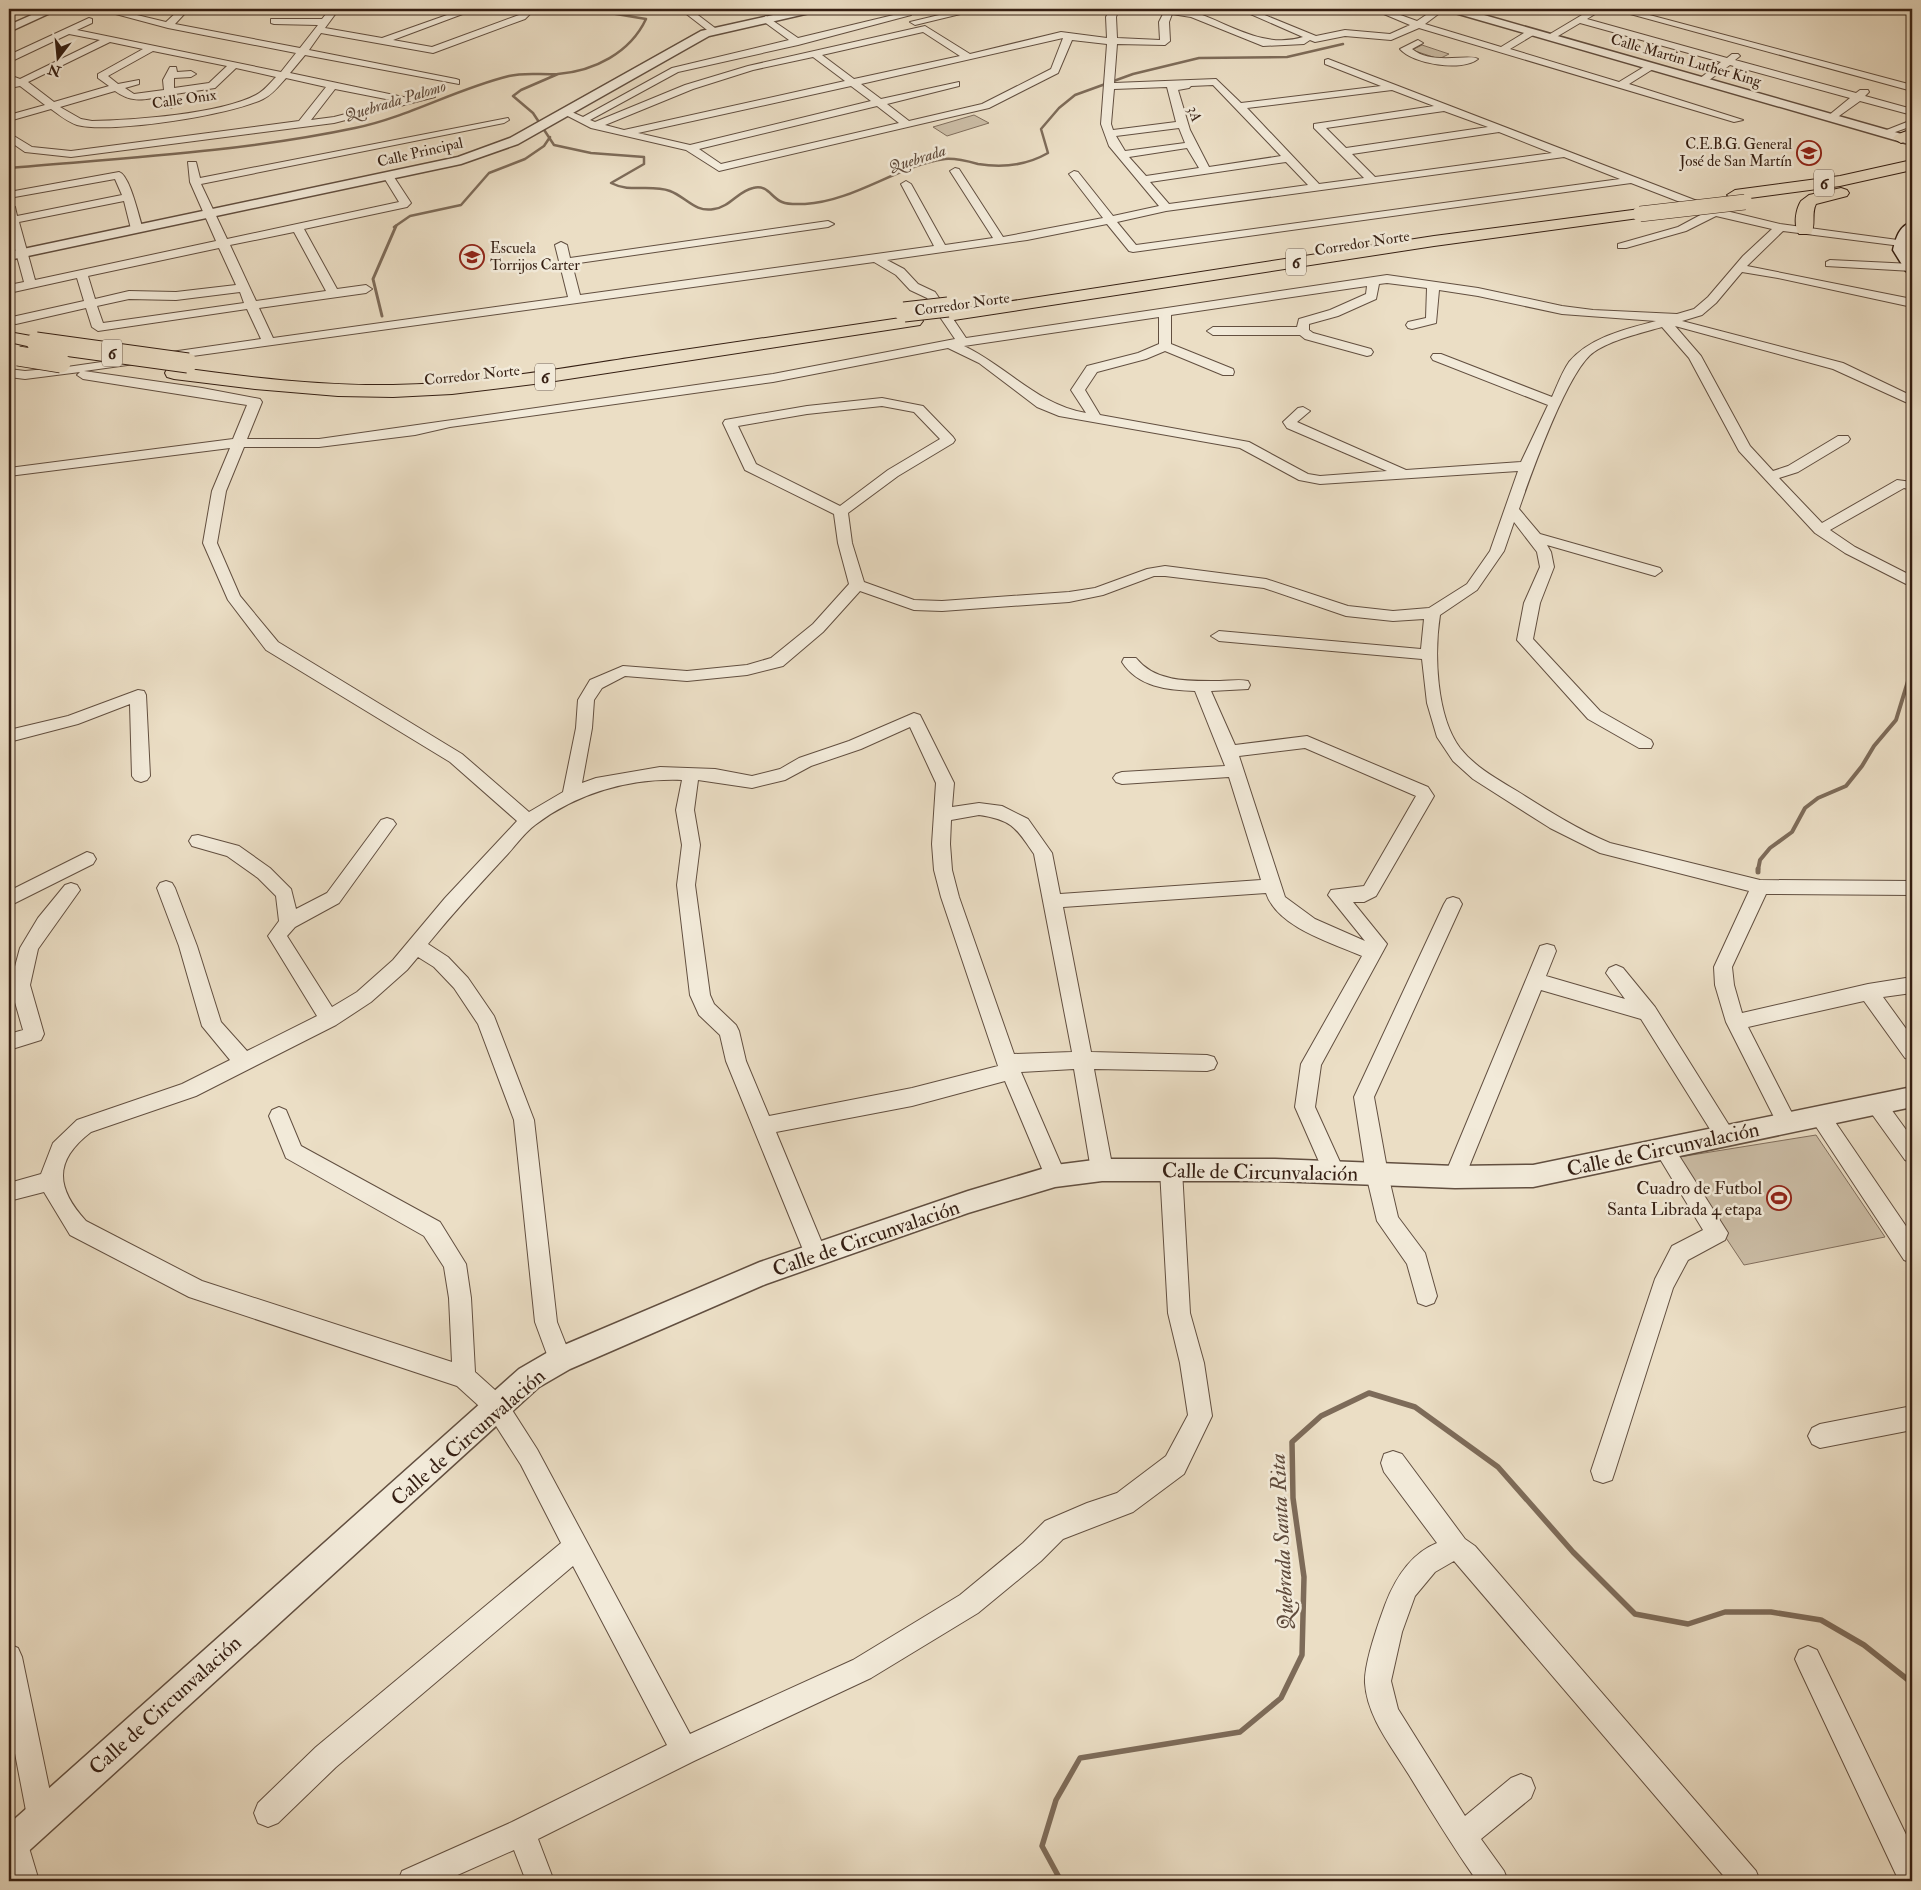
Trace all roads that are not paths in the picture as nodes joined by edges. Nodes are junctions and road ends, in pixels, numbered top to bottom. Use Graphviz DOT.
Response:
graph roads {
  1 [pos="54,9"];
  2 [pos="102,9"];
  3 [pos="185,9"];
  4 [pos="285,9"];
  5 [pos="335,9"];
  6 [pos="472,9"];
  7 [pos="530,9"];
  8 [pos="686,9"];
  9 [pos="814,9"];
  10 [pos="929,9"];
  11 [pos="976,9"];
  12 [pos="1114,9"];
  13 [pos="1168,9"];
  14 [pos="1243,9"];
  15 [pos="1376,9"];
  16 [pos="1440,9"];
  17 [pos="1452,9"];
  18 [pos="1598,9"];
  19 [pos="1616,9"];
  20 [pos="766,19"];
  21 [pos="1580,20"];
  22 [pos="89,22"];
  23 [pos="325,22"];
  24 [pos="915,22"];
  25 [pos="168,25"];
  26 [pos="1418,25"];
  27 [pos="9,29"];
  28 [pos="318,30"];
  29 [pos="68,31"];
  30 [pos="264,31"];
  31 [pos="714,31"];
  32 [pos="1532,32"];
  33 [pos="1397,36"];
  34 [pos="1068,37"];
  35 [pos="1309,37"];
  36 [pos="1550,37"];
  37 [pos="108,40"];
  38 [pos="384,40"];
  39 [pos="1112,41"];
  40 [pos="798,42"];
  41 [pos="1751,44"];
  42 [pos="152,48"];
  43 [pos="433,50"];
  44 [pos="1502,50"];
  45 [pos="301,51"];
  46 [pos="1446,51"];
  47 [pos="815,54"];
  48 [pos="968,57"];
  49 [pos="9,59"];
  50 [pos="1729,61"];
  51 [pos="1328,62"];
  52 [pos="234,65"];
  53 [pos="1650,67"];
  54 [pos="398,70"];
  55 [pos="191,74"];
  56 [pos="282,75"];
  57 [pos="9,78"];
  58 [pos="1880,79"];
  59 [pos="21,81"];
  60 [pos="852,81"];
  61 [pos="1702,81"];
  62 [pos="136,82"];
  63 [pos="456,82"];
  64 [pos="1109,82"];
  65 [pos="956,84"];
  66 [pos="1198,84"];
  67 [pos="333,85"];
  68 [pos="1621,86"];
  69 [pos="9,88"];
  70 [pos="115,88"];
  71 [pos="1394,88"];
  72 [pos="1912,88"];
  73 [pos="364,91"];
  74 [pos="169,92"];
  75 [pos="431,95"];
  76 [pos="1858,97"];
  77 [pos="409,101"];
  78 [pos="878,102"];
  79 [pos="53,105"];
  80 [pos="751,105"];
  81 [pos="1240,106"];
  82 [pos="1445,108"];
  83 [pos="565,112"];
  84 [pos="1912,112"];
  85 [pos="172,116"];
  86 [pos="9,118"];
  87 [pos="1832,118"];
  88 [pos="504,120"];
  89 [pos="1738,120"];
  90 [pos="583,121"];
  91 [pos="769,121"];
  92 [pos="1912,123"];
  93 [pos="302,124"];
  94 [pos="907,124"];
  95 [pos="1181,125"];
  96 [pos="595,126"];
  97 [pos="1499,128"];
  98 [pos="623,133"];
  99 [pos="1884,133"];
  100 [pos="1109,134"];
  101 [pos="9,136"];
  102 [pos="1908,138"];
  103 [pos="174,141"];
  104 [pos="1189,145"];
  105 [pos="690,148"];
  106 [pos="1344,152"];
  107 [pos="1565,154"];
  108 [pos="1122,155"];
  109 [pos="1289,158"];
  110 [pos="192,164"];
  111 [pos="1912,164"];
  112 [pos="1206,170"];
  113 [pos="954,171"];
  114 [pos="1074,174"];
  115 [pos="1912,174"];
  116 [pos="388,176"];
  117 [pos="1143,180"];
  118 [pos="1372,180"];
  119 [pos="1629,180"];
  120 [pos="195,182"];
  121 [pos="906,184"];
  122 [pos="1316,187"];
  123 [pos="1861,187"];
  124 [pos="9,195"];
  125 [pos="128,197"];
  126 [pos="1740,198"];
  127 [pos="9,206"];
  128 [pos="1166,208"];
  129 [pos="1715,212"];
  130 [pos="210,214"];
  131 [pos="11,220"];
  132 [pos="1110,220"];
  133 [pos="828,224"];
  134 [pos="297,227"];
  135 [pos="1780,227"];
  136 [pos="1912,227"];
  137 [pos="137,229"];
  138 [pos="1805,230"];
  139 [pos="1000,241"];
  140 [pos="223,242"];
  141 [pos="1901,243"];
  142 [pos="561,245"];
  143 [pos="1622,246"];
  144 [pos="941,249"];
  145 [pos="14,255"];
  146 [pos="876,258"];
  147 [pos="564,262"];
  148 [pos="1830,264"];
  149 [pos="1738,268"];
  150 [pos="1912,268"];
  151 [pos="81,273"];
  152 [pos="1373,281"];
  153 [pos="30,284"];
  154 [pos="1433,285"];
  155 [pos="243,288"];
  156 [pos="9,289"];
  157 [pos="366,289"];
  158 [pos="333,294"];
  159 [pos="575,299"];
  160 [pos="1912,303"];
  161 [pos="90,304"];
  162 [pos="251,306"];
  163 [pos="1164,313"];
  164 [pos="909,317"];
  165 [pos="1670,320"];
  166 [pos="1412,325"];
  167 [pos="12,329"];
  168 [pos="1213,331"];
  169 [pos="1303,331"];
  170 [pos="268,341"];
  171 [pos="956,343"];
  172 [pos="1165,346"];
  173 [pos="20,350"];
  174 [pos="1367,352"];
  175 [pos="1437,357"];
  176 [pos="70,371"];
  177 [pos="176,371"];
  178 [pos="1228,372"];
  179 [pos="9,373"];
  180 [pos="1912,401"];
  181 [pos="1555,403"];
  182 [pos="1303,411"];
  183 [pos="1096,419"];
  184 [pos="1843,439"];
  185 [pos="237,443"];
  186 [pos="1526,466"];
  187 [pos="9,472"];
  188 [pos="1404,473"];
  189 [pos="1771,476"];
  190 [pos="1909,485"];
  191 [pos="1512,510"];
  192 [pos="841,512"];
  193 [pos="1820,530"];
  194 [pos="1535,537"];
  195 [pos="1655,571"];
  196 [pos="1912,582"];
  197 [pos="857,585"];
  198 [pos="1432,613"];
  199 [pos="1219,636"];
  200 [pos="1429,655"];
  201 [pos="1130,662"];
  202 [pos="1242,685"];
  203 [pos="1201,687"];
  204 [pos="9,736"];
  205 [pos="1645,744"];
  206 [pos="1229,751"];
  207 [pos="1236,771"];
  208 [pos="690,774"];
  209 [pos="141,776"];
  210 [pos="1122,778"];
  211 [pos="571,795"];
  212 [pos="943,815"];
  213 [pos="528,821"];
  214 [pos="388,824"];
  215 [pos="198,841"];
  216 [pos="87,858"];
  217 [pos="1271,886"];
  218 [pos="1760,887"];
  219 [pos="166,888"];
  220 [pos="1912,888"];
  221 [pos="71,890"];
  222 [pos="9,899"];
  223 [pos="1052,901"];
  224 [pos="1453,904"];
  225 [pos="288,922"];
  226 [pos="416,946"];
  227 [pos="1547,951"];
  228 [pos="1374,953"];
  229 [pos="1616,974"];
  230 [pos="1534,980"];
  231 [pos="1912,985"];
  232 [pos="1868,992"];
  233 [pos="1648,1013"];
  234 [pos="329,1019"];
  235 [pos="1736,1022"];
  236 [pos="9,1042"];
  237 [pos="1912,1052"];
  238 [pos="1083,1060"];
  239 [pos="245,1062"];
  240 [pos="1207,1063"];
  241 [pos="1009,1067"];
  242 [pos="1912,1097"];
  243 [pos="1876,1104"];
  244 [pos="279,1116"];
  245 [pos="1820,1116"];
  246 [pos="1787,1122"];
  247 [pos="763,1126"];
  248 [pos="1726,1136"];
  249 [pos="1664,1149"];
  250 [pos="1912,1154"];
  251 [pos="1102,1170"];
  252 [pos="1171,1170"];
  253 [pos="1334,1173"];
  254 [pos="1377,1174"];
  255 [pos="1055,1176"];
  256 [pos="1455,1177"];
  257 [pos="51,1181"];
  258 [pos="9,1192"];
  259 [pos="1912,1253"];
  260 [pos="816,1255"];
  261 [pos="1426,1296"];
  262 [pos="560,1360"];
  263 [pos="464,1377"];
  264 [pos="498,1407"];
  265 [pos="1912,1419"];
  266 [pos="1820,1436"];
  267 [pos="1393,1463"];
  268 [pos="1603,1471"];
  269 [pos="576,1546"];
  270 [pos="1456,1548"];
  271 [pos="9,1657"];
  272 [pos="1808,1659"];
  273 [pos="684,1751"];
  274 [pos="1521,1788"];
  275 [pos="268,1813"];
  276 [pos="42,1816"];
  277 [pos="522,1832"];
  278 [pos="1462,1836"];
  279 [pos="11,1844"];
  280 [pos="1912,1878"];
  281 [pos="25,1881"];
  282 [pos="412,1881"];
  283 [pos="540,1881"];
  284 [pos="1494,1881"];
  285 [pos="1746,1881"];
  1 -- 27 [label="street"];
  2 -- 25 [label="street"];
  3 -- 25 [label="street"];
  4 -- 30 [label="street"];
  5 -- 23 [label="street, Calle Onix"];
  6 -- 38 [label="street"];
  7 -- 43 [label="street"];
  8 -- 31 [label="street"];
  9 -- 20 [label="street, Calle Principal"];
  10 -- 40 [label="street"];
  11 -- 24 [label="street"];
  12 -- 39 [label="street"];
  13 -- 35 [label="street"];
  13 -- 39 [label="street"];
  14 -- 35 [label="street"];
  15 -- 26 [label="street"];
  16 -- 26 [label="street"];
  17 -- 32 [label="street, Calle Martin Luther King"];
  18 -- 21 [label="street"];
  19 -- 41 [label="street"];
  20 -- 31 [label="street, Calle Principal"];
  20 -- 40 [label="street"];
  21 -- 36 [label="street"];
  21 -- 50 [label="street"];
  22 -- 29 [label="street"];
  23 -- 28 [label="street, Calle Onix"];
  23 -- 30 [label="street"];
  25 -- 30 [label="street"];
  26 -- 33 [label="street"];
  26 -- 44 [label="street"];
  28 -- 38 [label="street"];
  28 -- 45 [label="street, Calle Onix"];
  29 -- 37 [label="street"];
  29 -- 49 [label="street"];
  30 -- 45 [label="street"];
  31 -- 83 [label="street, Calle Principal"];
  32 -- 36 [label="street, Calle Martin Luther King"];
  32 -- 44 [label="street"];
  33 -- 35 [label="street"];
  33 -- 46 [label="street"];
  34 -- 39 [label="street"];
  34 -- 48 [label="street"];
  34 -- 94 [label="street"];
  36 -- 53 [label="street, Calle Martin Luther King"];
  37 -- 42 [label="street"];
  37 -- 59 [label="street"];
  38 -- 43 [label="street"];
  39 -- 64 [label="street"];
  40 -- 90 [label="street"];
  41 -- 50 [label="street"];
  41 -- 58 [label="street"];
  42 -- 52 [label="street"];
  42 -- 70 [label="street"];
  43 -- 54 [label="street"];
  44 -- 68 [label="street"];
  45 -- 54 [label="street"];
  45 -- 56 [label="street, Calle Onix"];
  47 -- 48 [label="street"];
  47 -- 60 [label="street"];
  47 -- 96 [label="street"];
  48 -- 60 [label="street"];
  50 -- 61 [label="street"];
  50 -- 76 [label="street"];
  51 -- 71 [label="street"];
  52 -- 56 [label="street"];
  52 -- 74 [label="street"];
  53 -- 61 [label="street, Calle Martin Luther King"];
  53 -- 68 [label="street"];
  54 -- 63 [label="street"];
  54 -- 73 [label="street"];
  55 -- 74 [label="street"];
  56 -- 67 [label="street"];
  56 -- 85 [label="street, Calle Onix"];
  57 -- 59 [label="street, Calle Onix"];
  58 -- 72 [label="street"];
  58 -- 76 [label="street"];
  59 -- 69 [label="street"];
  59 -- 79 [label="street, Calle Onix"];
  60 -- 78 [label="street"];
  60 -- 80 [label="street"];
  61 -- 87 [label="street, Calle Martin Luther King"];
  62 -- 70 [label="street"];
  64 -- 66 [label="street"];
  64 -- 100 [label="street"];
  65 -- 78 [label="street"];
  66 -- 81 [label="street"];
  66 -- 95 [label="street, 3A"];
  67 -- 73 [label="street"];
  67 -- 93 [label="street"];
  68 -- 89 [label="street"];
  70 -- 74 [label="street"];
  70 -- 79 [label="street"];
  71 -- 81 [label="street"];
  71 -- 82 [label="street"];
  73 -- 77 [label="street"];
  74 -- 85 [label="street"];
  75 -- 77 [label="street"];
  76 -- 84 [label="street"];
  76 -- 87 [label="street"];
  77 -- 93 [label="street"];
  78 -- 91 [label="street"];
  78 -- 94 [label="street"];
  79 -- 85 [label="street, Calle Onix"];
  79 -- 86 [label="street"];
  80 -- 91 [label="street"];
  80 -- 98 [label="street"];
  81 -- 109 [label="street"];
  82 -- 97 [label="street"];
  82 -- 106 [label="street"];
  83 -- 90 [label="street"];
  83 -- 116 [label="street, Calle Principal"];
  85 -- 103 [label="street"];
  87 -- 99 [label="street, Calle Martin Luther King"];
  88 -- 120 [label="street"];
  90 -- 96 [label="street"];
  91 -- 105 [label="street"];
  92 -- 99 [label="street"];
  93 -- 103 [label="street"];
  94 -- 105 [label="street"];
  95 -- 100 [label="street"];
  95 -- 104 [label="street, 3A"];
  96 -- 98 [label="street"];
  97 -- 106 [label="street"];
  97 -- 107 [label="street"];
  98 -- 105 [label="street"];
  99 -- 102 [label="street, Calle Martin Luther King"];
  100 -- 108 [label="street"];
  101 -- 103 [label="street"];
  104 -- 108 [label="street"];
  104 -- 112 [label="street, 3A"];
  106 -- 118 [label="street"];
  107 -- 118 [label="street"];
  107 -- 119 [label="street"];
  108 -- 117 [label="street"];
  109 -- 112 [label="street"];
  109 -- 122 [label="street"];
  110 -- 120 [label="street"];
  111 -- 126 [label="highway, Corredor Norte / 6"];
  112 -- 117 [label="street"];
  113 -- 139 [label="street"];
  114 -- 132 [label="street"];
  115 -- 123 [label="highway, Corredor Norte / 6"];
  116 -- 130 [label="street, Calle Principal"];
  116 -- 134 [label="street"];
  117 -- 128 [label="street"];
  118 -- 122 [label="street"];
  119 -- 129 [label="street"];
  119 -- 132 [label="street"];
  120 -- 130 [label="street"];
  121 -- 144 [label="street"];
  122 -- 128 [label="street"];
  123 -- 126 [label="highway, Corredor Norte / 6"];
  123 -- 138 [label="highway"];
  124 -- 125 [label="street"];
  125 -- 131 [label="street"];
  125 -- 137 [label="street"];
  126 -- 164 [label="highway, Corredor Norte / 6, bridge"];
  127 -- 131 [label="street"];
  128 -- 132 [label="street"];
  129 -- 135 [label="street"];
  129 -- 143 [label="street"];
  130 -- 137 [label="street, Calle Principal"];
  130 -- 140 [label="street"];
  131 -- 145 [label="street"];
  132 -- 139 [label="street"];
  133 -- 147 [label="street"];
  134 -- 140 [label="street"];
  134 -- 158 [label="street"];
  135 -- 138 [label="street"];
  135 -- 149 [label="street"];
  136 -- 141 [label="main road"];
  137 -- 145 [label="street, Calle Principal"];
  138 -- 141 [label="street"];
  139 -- 144 [label="street"];
  140 -- 151 [label="street"];
  140 -- 155 [label="street"];
  141 -- 150 [label="main road"];
  142 -- 147 [label="street"];
  144 -- 146 [label="street"];
  145 -- 153 [label="street"];
  146 -- 159 [label="street"];
  146 -- 171 [label="street"];
  147 -- 159 [label="street"];
  148 -- 150 [label="street"];
  149 -- 160 [label="street"];
  149 -- 165 [label="street"];
  151 -- 153 [label="street"];
  151 -- 161 [label="street"];
  152 -- 154 [label="street"];
  152 -- 163 [label="street"];
  152 -- 169 [label="street"];
  153 -- 156 [label="street"];
  154 -- 165 [label="street"];
  154 -- 166 [label="street"];
  155 -- 161 [label="street"];
  155 -- 162 [label="street"];
  157 -- 158 [label="street"];
  158 -- 162 [label="street"];
  159 -- 170 [label="street"];
  161 -- 162 [label="street"];
  161 -- 167 [label="street"];
  162 -- 170 [label="street"];
  163 -- 171 [label="street"];
  163 -- 172 [label="street"];
  164 -- 177 [label="highway, Corredor Norte / 6"];
  164 -- 177 [label="highway, Corredor Norte / 6"];
  165 -- 180 [label="street"];
  165 -- 181 [label="street"];
  165 -- 189 [label="street"];
  167 -- 173 [label="highway, Corredor Norte / 6"];
  168 -- 169 [label="street"];
  169 -- 174 [label="street"];
  170 -- 176 [label="street"];
  171 -- 183 [label="street"];
  171 -- 185 [label="street"];
  172 -- 178 [label="street"];
  172 -- 183 [label="street"];
  173 -- 177 [label="highway, bridge"];
  173 -- 177 [label="highway, Corredor Norte / 6, bridge"];
  175 -- 181 [label="street"];
  176 -- 179 [label="street"];
  176 -- 185 [label="street"];
  181 -- 186 [label="street"];
  182 -- 188 [label="street"];
  183 -- 188 [label="street"];
  184 -- 189 [label="street"];
  185 -- 187 [label="street"];
  185 -- 213 [label="street"];
  186 -- 188 [label="street"];
  186 -- 191 [label="street"];
  189 -- 193 [label="street"];
  190 -- 193 [label="street"];
  191 -- 194 [label="street"];
  191 -- 198 [label="street"];
  192 -- 192 [label="street"];
  192 -- 197 [label="street"];
  193 -- 196 [label="street"];
  194 -- 195 [label="street"];
  194 -- 205 [label="street"];
  197 -- 198 [label="street"];
  197 -- 211 [label="street"];
  198 -- 200 [label="street"];
  199 -- 200 [label="street"];
  200 -- 218 [label="street"];
  201 -- 203 [label="street"];
  202 -- 203 [label="street"];
  203 -- 206 [label="street"];
  204 -- 209 [label="street"];
  206 -- 207 [label="street"];
  206 -- 228 [label="street"];
  207 -- 210 [label="street"];
  207 -- 217 [label="street"];
  208 -- 211 [label="street"];
  208 -- 212 [label="street"];
  208 -- 247 [label="street"];
  211 -- 213 [label="street"];
  212 -- 223 [label="street"];
  212 -- 241 [label="street"];
  213 -- 226 [label="street"];
  214 -- 225 [label="street"];
  215 -- 225 [label="street"];
  216 -- 222 [label="street"];
  217 -- 223 [label="street"];
  217 -- 228 [label="street"];
  218 -- 220 [label="street"];
  218 -- 235 [label="street"];
  219 -- 239 [label="street"];
  221 -- 236 [label="street"];
  223 -- 238 [label="street"];
  224 -- 254 [label="street"];
  225 -- 234 [label="street"];
  226 -- 234 [label="street"];
  226 -- 262 [label="street"];
  227 -- 230 [label="street"];
  228 -- 253 [label="street"];
  229 -- 233 [label="street"];
  230 -- 233 [label="street"];
  230 -- 256 [label="street"];
  231 -- 232 [label="street"];
  232 -- 235 [label="street"];
  232 -- 237 [label="street"];
  233 -- 248 [label="street"];
  234 -- 239 [label="street"];
  235 -- 246 [label="street"];
  238 -- 240 [label="street"];
  238 -- 241 [label="street"];
  238 -- 251 [label="street"];
  239 -- 257 [label="street"];
  241 -- 247 [label="street"];
  241 -- 255 [label="street"];
  242 -- 243 [label="street, Calle de Circunvalación"];
  243 -- 245 [label="street, Calle de Circunvalación"];
  243 -- 250 [label="street"];
  244 -- 263 [label="street"];
  245 -- 246 [label="street, Calle de Circunvalación"];
  245 -- 259 [label="street"];
  246 -- 248 [label="street, Calle de Circunvalación"];
  247 -- 260 [label="street"];
  248 -- 249 [label="street, Calle de Circunvalación"];
  249 -- 256 [label="street, Calle de Circunvalación"];
  249 -- 268 [label="street"];
  251 -- 252 [label="street, Calle de Circunvalación"];
  251 -- 255 [label="street, Calle de Circunvalación"];
  252 -- 253 [label="street, Calle de Circunvalación"];
  252 -- 273 [label="street"];
  253 -- 254 [label="street, Calle de Circunvalación"];
  254 -- 256 [label="street, Calle de Circunvalación"];
  254 -- 261 [label="street"];
  255 -- 260 [label="street, Calle de Circunvalación"];
  257 -- 258 [label="street"];
  257 -- 263 [label="street"];
  260 -- 262 [label="street, Calle de Circunvalación"];
  262 -- 264 [label="street, Calle de Circunvalación"];
  263 -- 264 [label="street"];
  264 -- 269 [label="street"];
  264 -- 276 [label="street, Calle de Circunvalación"];
  265 -- 266 [label="street"];
  267 -- 270 [label="street"];
  269 -- 273 [label="street"];
  269 -- 275 [label="street"];
  270 -- 278 [label="street"];
  270 -- 285 [label="street"];
  271 -- 276 [label="street"];
  272 -- 280 [label="street"];
  273 -- 277 [label="street"];
  274 -- 278 [label="street"];
  276 -- 279 [label="street, Calle de Circunvalación"];
  277 -- 282 [label="street"];
  277 -- 283 [label="street"];
  278 -- 284 [label="street"];
  279 -- 281 [label="street"];
}
